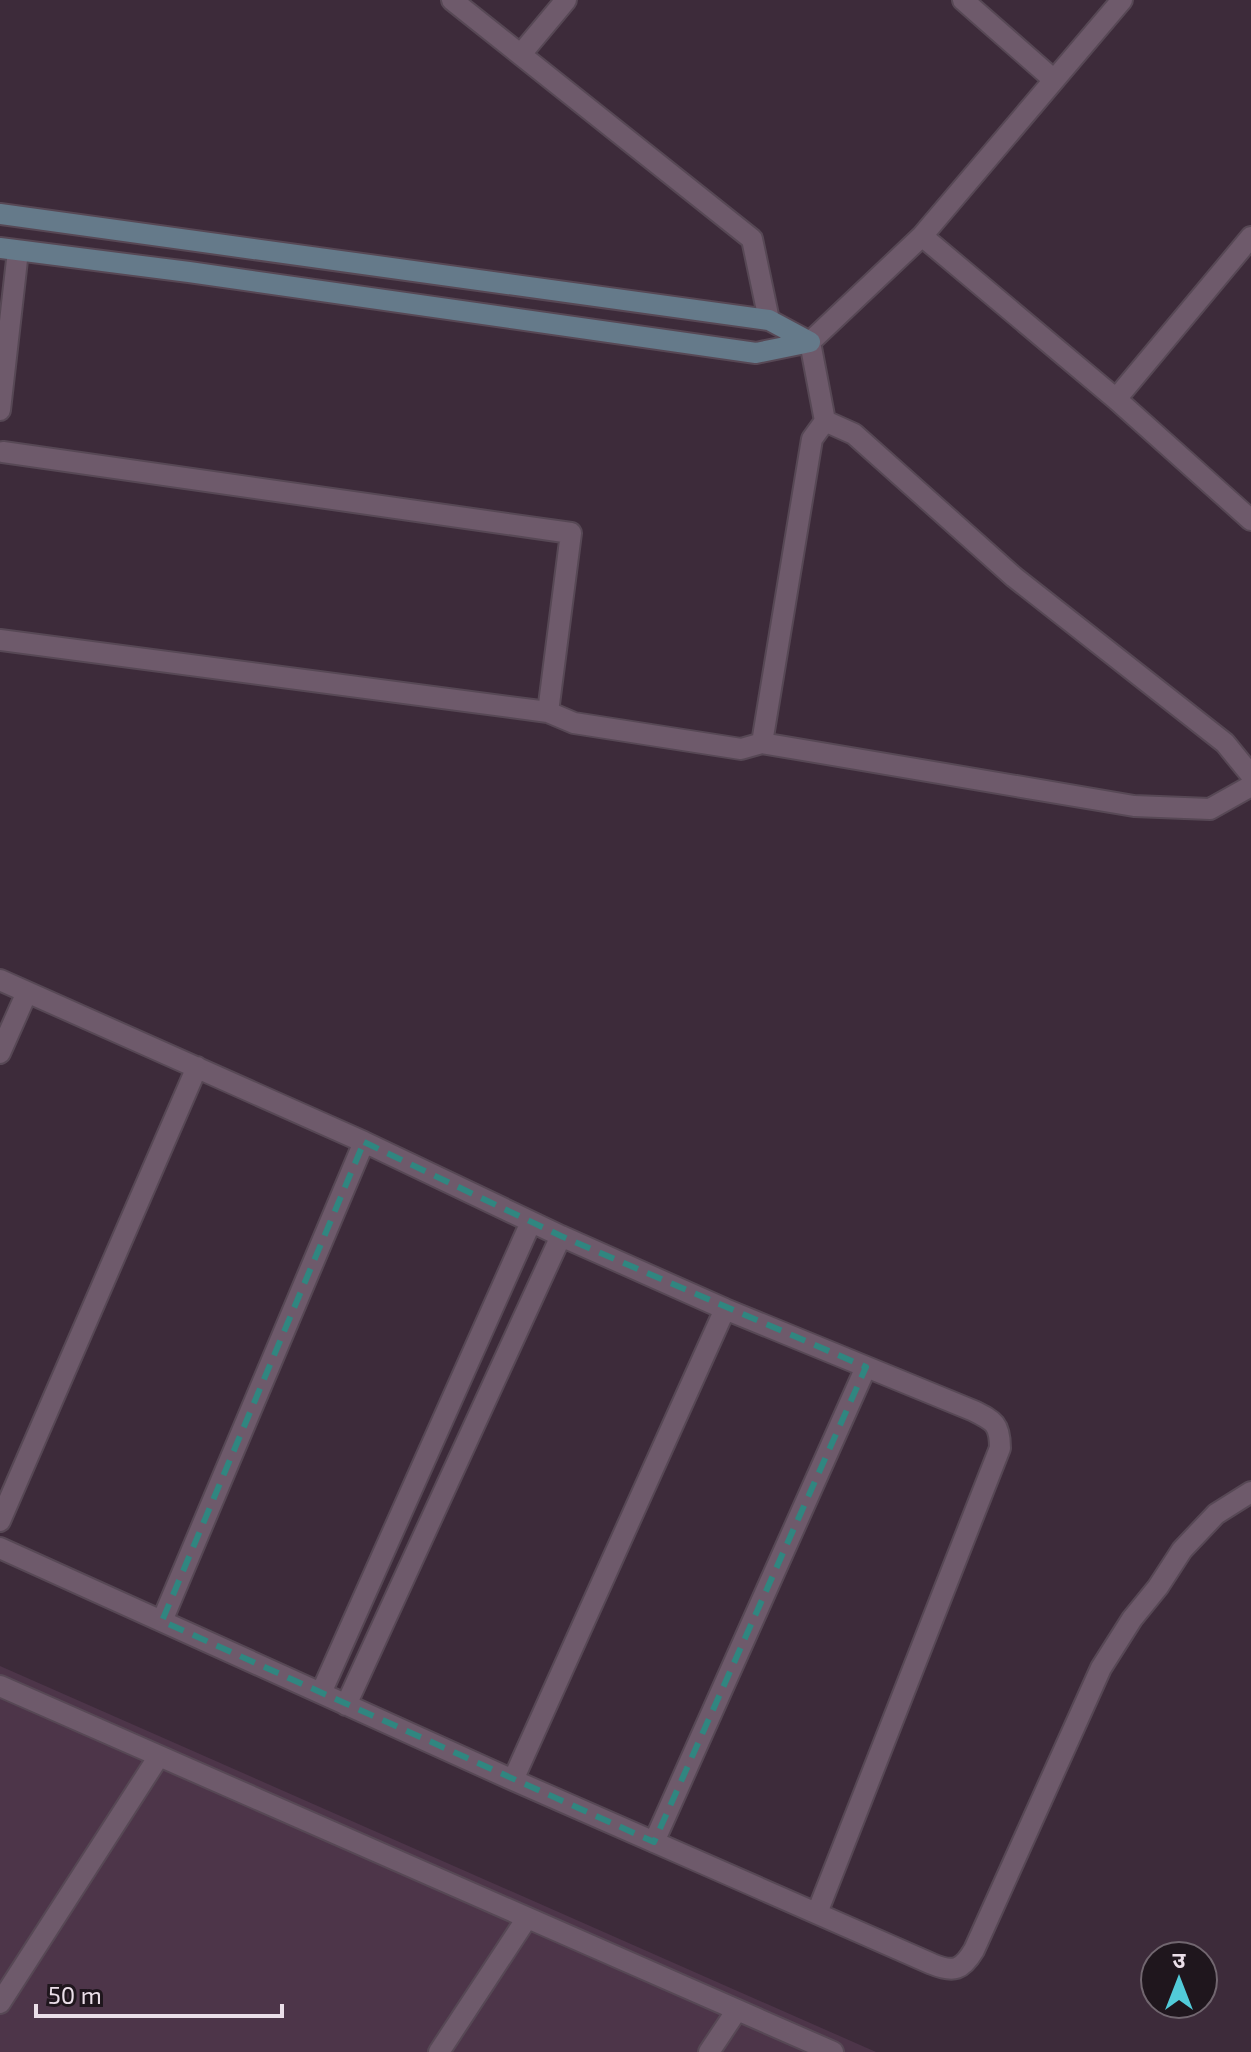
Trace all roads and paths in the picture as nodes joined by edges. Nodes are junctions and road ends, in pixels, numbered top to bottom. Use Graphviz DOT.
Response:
graph roads {
  1 [pos="452,0"];
  2 [pos="566,0"];
  3 [pos="963,0"];
  4 [pos="1122,0"];
  5 [pos="521,54"];
  6 [pos="1054,80"];
  7 [pos="7,215"];
  8 [pos="922,236"];
  9 [pos="1251,237"];
  10 [pos="191,240"];
  11 [pos="9,249"];
  12 [pos="189,272"];
  13 [pos="769,320"];
  14 [pos="810,342"];
  15 [pos="1116,399"];
  16 [pos="0,410"];
  17 [pos="825,421"];
  18 [pos="1,451"];
  19 [pos="1251,520"];
  20 [pos="0,640"];
  21 [pos="548,712"];
  22 [pos="762,743"];
  23 [pos="1251,775"];
  24 [pos="1251,786"];
  25 [pos="0,980"];
  26 [pos="27,992"];
  27 [pos="0,1053"];
  28 [pos="197,1067"];
  29 [pos="364,1142"];
  30 [pos="531,1222"];
  31 [pos="561,1236"];
  32 [pos="725,1309"];
  33 [pos="866,1367"];
  34 [pos="1251,1492"];
  35 [pos="0,1521"];
  36 [pos="0,1548"];
  37 [pos="162,1621"];
  38 [pos="0,1686"];
  39 [pos="321,1693"];
  40 [pos="346,1705"];
  41 [pos="159,1756"];
  42 [pos="513,1780"];
  43 [pos="654,1842"];
  44 [pos="817,1913"];
  45 [pos="527,1918"];
  46 [pos="0,2003"];
  47 [pos="737,2010"];
  48 [pos="439,2052"];
  49 [pos="709,2052"];
  50 [pos="833,2052"];
  1 -- 5 [label="street"];
  2 -- 5 [label="street"];
  3 -- 6 [label="street"];
  4 -- 6 [label="street"];
  5 -- 13 [label="street"];
  6 -- 8 [label="street"];
  7 -- 10 [label="street"];
  7 -- 11 [label="street"];
  8 -- 14 [label="street"];
  8 -- 15 [label="street"];
  9 -- 15 [label="street"];
  10 -- 12 [label="street"];
  10 -- 13 [label="street"];
  11 -- 12 [label="street"];
  11 -- 16 [label="street"];
  12 -- 14 [label="street"];
  13 -- 14 [label="street"];
  14 -- 17 [label="street"];
  15 -- 19 [label="street"];
  17 -- 22 [label="street"];
  17 -- 23 [label="street"];
  18 -- 21 [label="street"];
  20 -- 21 [label="street"];
  21 -- 22 [label="street"];
  22 -- 24 [label="street"];
  25 -- 26 [label="street"];
  26 -- 27 [label="street"];
  26 -- 28 [label="street"];
  28 -- 29 [label="street"];
  28 -- 35 [label="street"];
  29 -- 30 [label="street"];
  29 -- 37 [label="street"];
  30 -- 31 [label="street"];
  30 -- 39 [label="street"];
  31 -- 32 [label="street"];
  31 -- 40 [label="street"];
  32 -- 33 [label="street"];
  32 -- 42 [label="street"];
  33 -- 43 [label="street"];
  33 -- 44 [label="street"];
  34 -- 44 [label="street"];
  36 -- 37 [label="street"];
  37 -- 39 [label="street"];
  38 -- 41 [label="street"];
  39 -- 40 [label="street"];
  40 -- 42 [label="street"];
  41 -- 45 [label="street"];
  41 -- 46 [label="street"];
  42 -- 43 [label="street"];
  43 -- 44 [label="street"];
  45 -- 47 [label="street"];
  45 -- 48 [label="street"];
  47 -- 49 [label="street"];
  47 -- 50 [label="street"];
}
